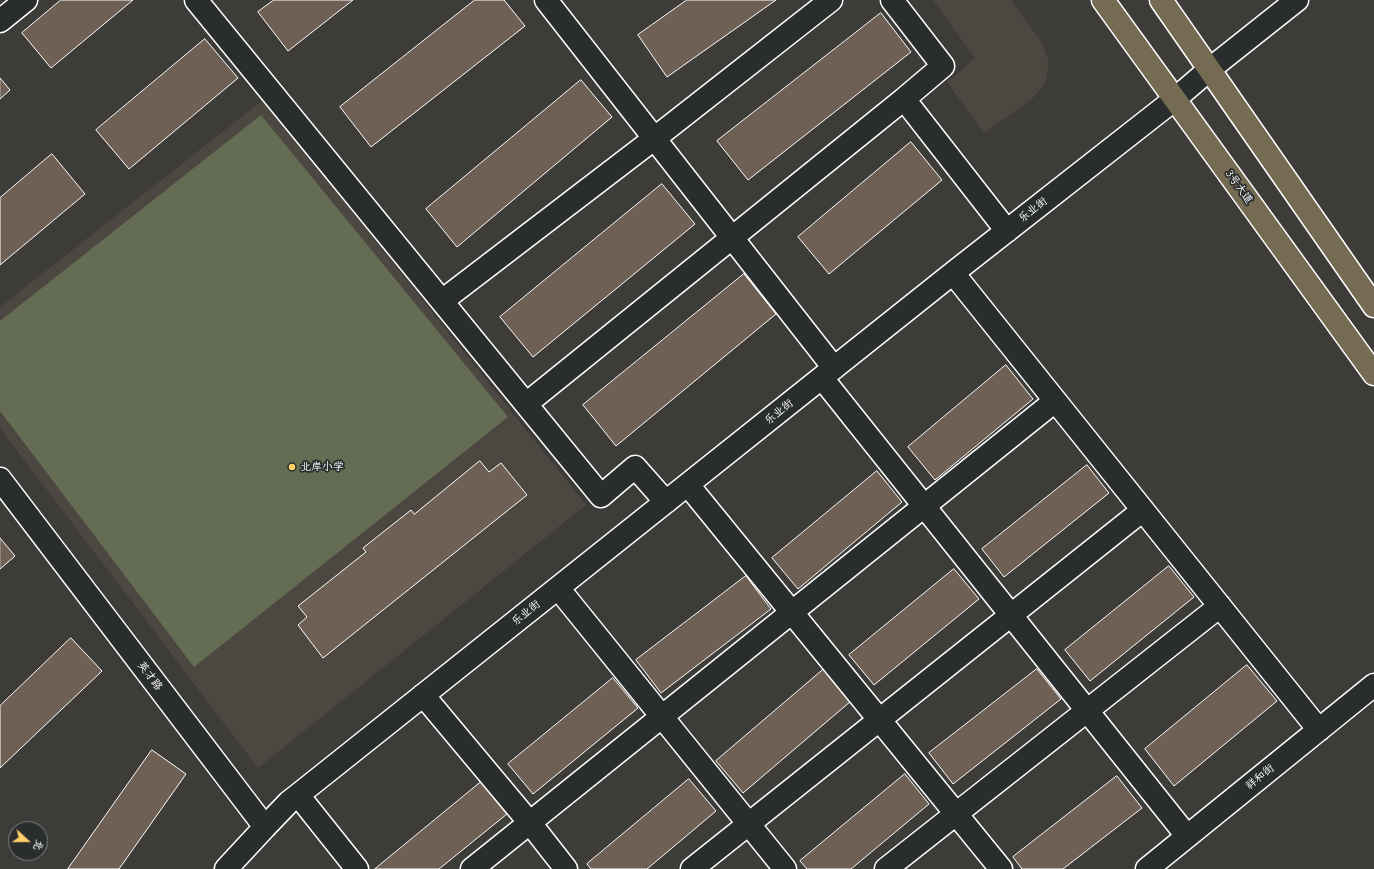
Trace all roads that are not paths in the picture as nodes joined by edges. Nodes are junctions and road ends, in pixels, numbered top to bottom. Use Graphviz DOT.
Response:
graph roads {
  1 [pos="26,0"];
  2 [pos="196,0"];
  3 [pos="546,0"];
  4 [pos="831,0"];
  5 [pos="892,0"];
  6 [pos="1103,0"];
  7 [pos="1161,0"];
  8 [pos="1297,0"];
  9 [pos="0,21"];
  10 [pos="1210,70"];
  11 [pos="904,99"];
  12 [pos="1175,99"];
  13 [pos="654,138"];
  14 [pos="1007,231"];
  15 [pos="732,238"];
  16 [pos="953,273"];
  17 [pos="442,301"];
  18 [pos="1374,306"];
  19 [pos="828,373"];
  20 [pos="1374,374"];
  21 [pos="1055,401"];
  22 [pos="526,404"];
  23 [pos="0,480"];
  24 [pos="688,485"];
  25 [pos="666,502"];
  26 [pos="924,506"];
  27 [pos="1143,510"];
  28 [pos="558,588"];
  29 [pos="1220,606"];
  30 [pos="792,612"];
  31 [pos="1011,615"];
  32 [pos="1374,685"];
  33 [pos="423,695"];
  34 [pos="1087,711"];
  35 [pos="662,717"];
  36 [pos="879,720"];
  37 [pos="1319,730"];
  38 [pos="298,795"];
  39 [pos="955,814"];
  40 [pos="530,823"];
  41 [pos="748,824"];
  42 [pos="265,827"];
  43 [pos="1187,836"];
  44 [pos="226,869"];
  45 [pos="357,869"];
  46 [pos="472,869"];
  47 [pos="566,869"];
  48 [pos="692,869"];
  49 [pos="785,869"];
  50 [pos="886,869"];
  51 [pos="1000,869"];
  52 [pos="1147,869"];
  1 -- 9 [label="street"];
  2 -- 17 [label="street"];
  3 -- 13 [label="street"];
  4 -- 13 [label="street"];
  5 -- 11 [label="street"];
  6 -- 12 [label="main road, 3号大道"];
  7 -- 10 [label="main road"];
  8 -- 10 [label="street, 乐业街"];
  10 -- 12 [label="street, 乐业街"];
  10 -- 18 [label="main road"];
  11 -- 14 [label="street"];
  11 -- 15 [label="street"];
  12 -- 14 [label="street, 乐业街"];
  12 -- 20 [label="main road, 3号大道"];
  13 -- 15 [label="street"];
  13 -- 17 [label="street"];
  14 -- 16 [label="street, 乐业街"];
  15 -- 19 [label="street"];
  15 -- 22 [label="street"];
  16 -- 19 [label="street, 乐业街"];
  16 -- 21 [label="street"];
  17 -- 22 [label="street"];
  19 -- 24 [label="street, 乐业街"];
  19 -- 26 [label="street"];
  21 -- 26 [label="street"];
  21 -- 27 [label="street"];
  22 -- 25 [label="street"];
  23 -- 42 [label="street, 英才路"];
  24 -- 25 [label="street, 乐业街"];
  24 -- 30 [label="street"];
  25 -- 28 [label="street, 乐业街"];
  26 -- 30 [label="street"];
  26 -- 31 [label="street"];
  27 -- 29 [label="street"];
  27 -- 31 [label="street"];
  28 -- 33 [label="street, 乐业街"];
  28 -- 35 [label="street"];
  29 -- 34 [label="street"];
  29 -- 37 [label="street"];
  30 -- 35 [label="street"];
  30 -- 36 [label="street"];
  31 -- 34 [label="street"];
  31 -- 36 [label="street"];
  32 -- 37 [label="street, 祥和街"];
  33 -- 38 [label="street, 乐业街"];
  33 -- 40 [label="street"];
  34 -- 39 [label="street"];
  34 -- 43 [label="street"];
  35 -- 40 [label="street"];
  35 -- 41 [label="street"];
  36 -- 39 [label="street"];
  36 -- 41 [label="street"];
  37 -- 43 [label="street, 祥和街"];
  38 -- 42 [label="street, 乐业街"];
  38 -- 45 [label="street"];
  39 -- 50 [label="street"];
  39 -- 51 [label="street"];
  40 -- 46 [label="street"];
  40 -- 47 [label="street"];
  41 -- 48 [label="street"];
  41 -- 49 [label="street"];
  42 -- 44 [label="street"];
  43 -- 52 [label="street, 祥和街"];
}
